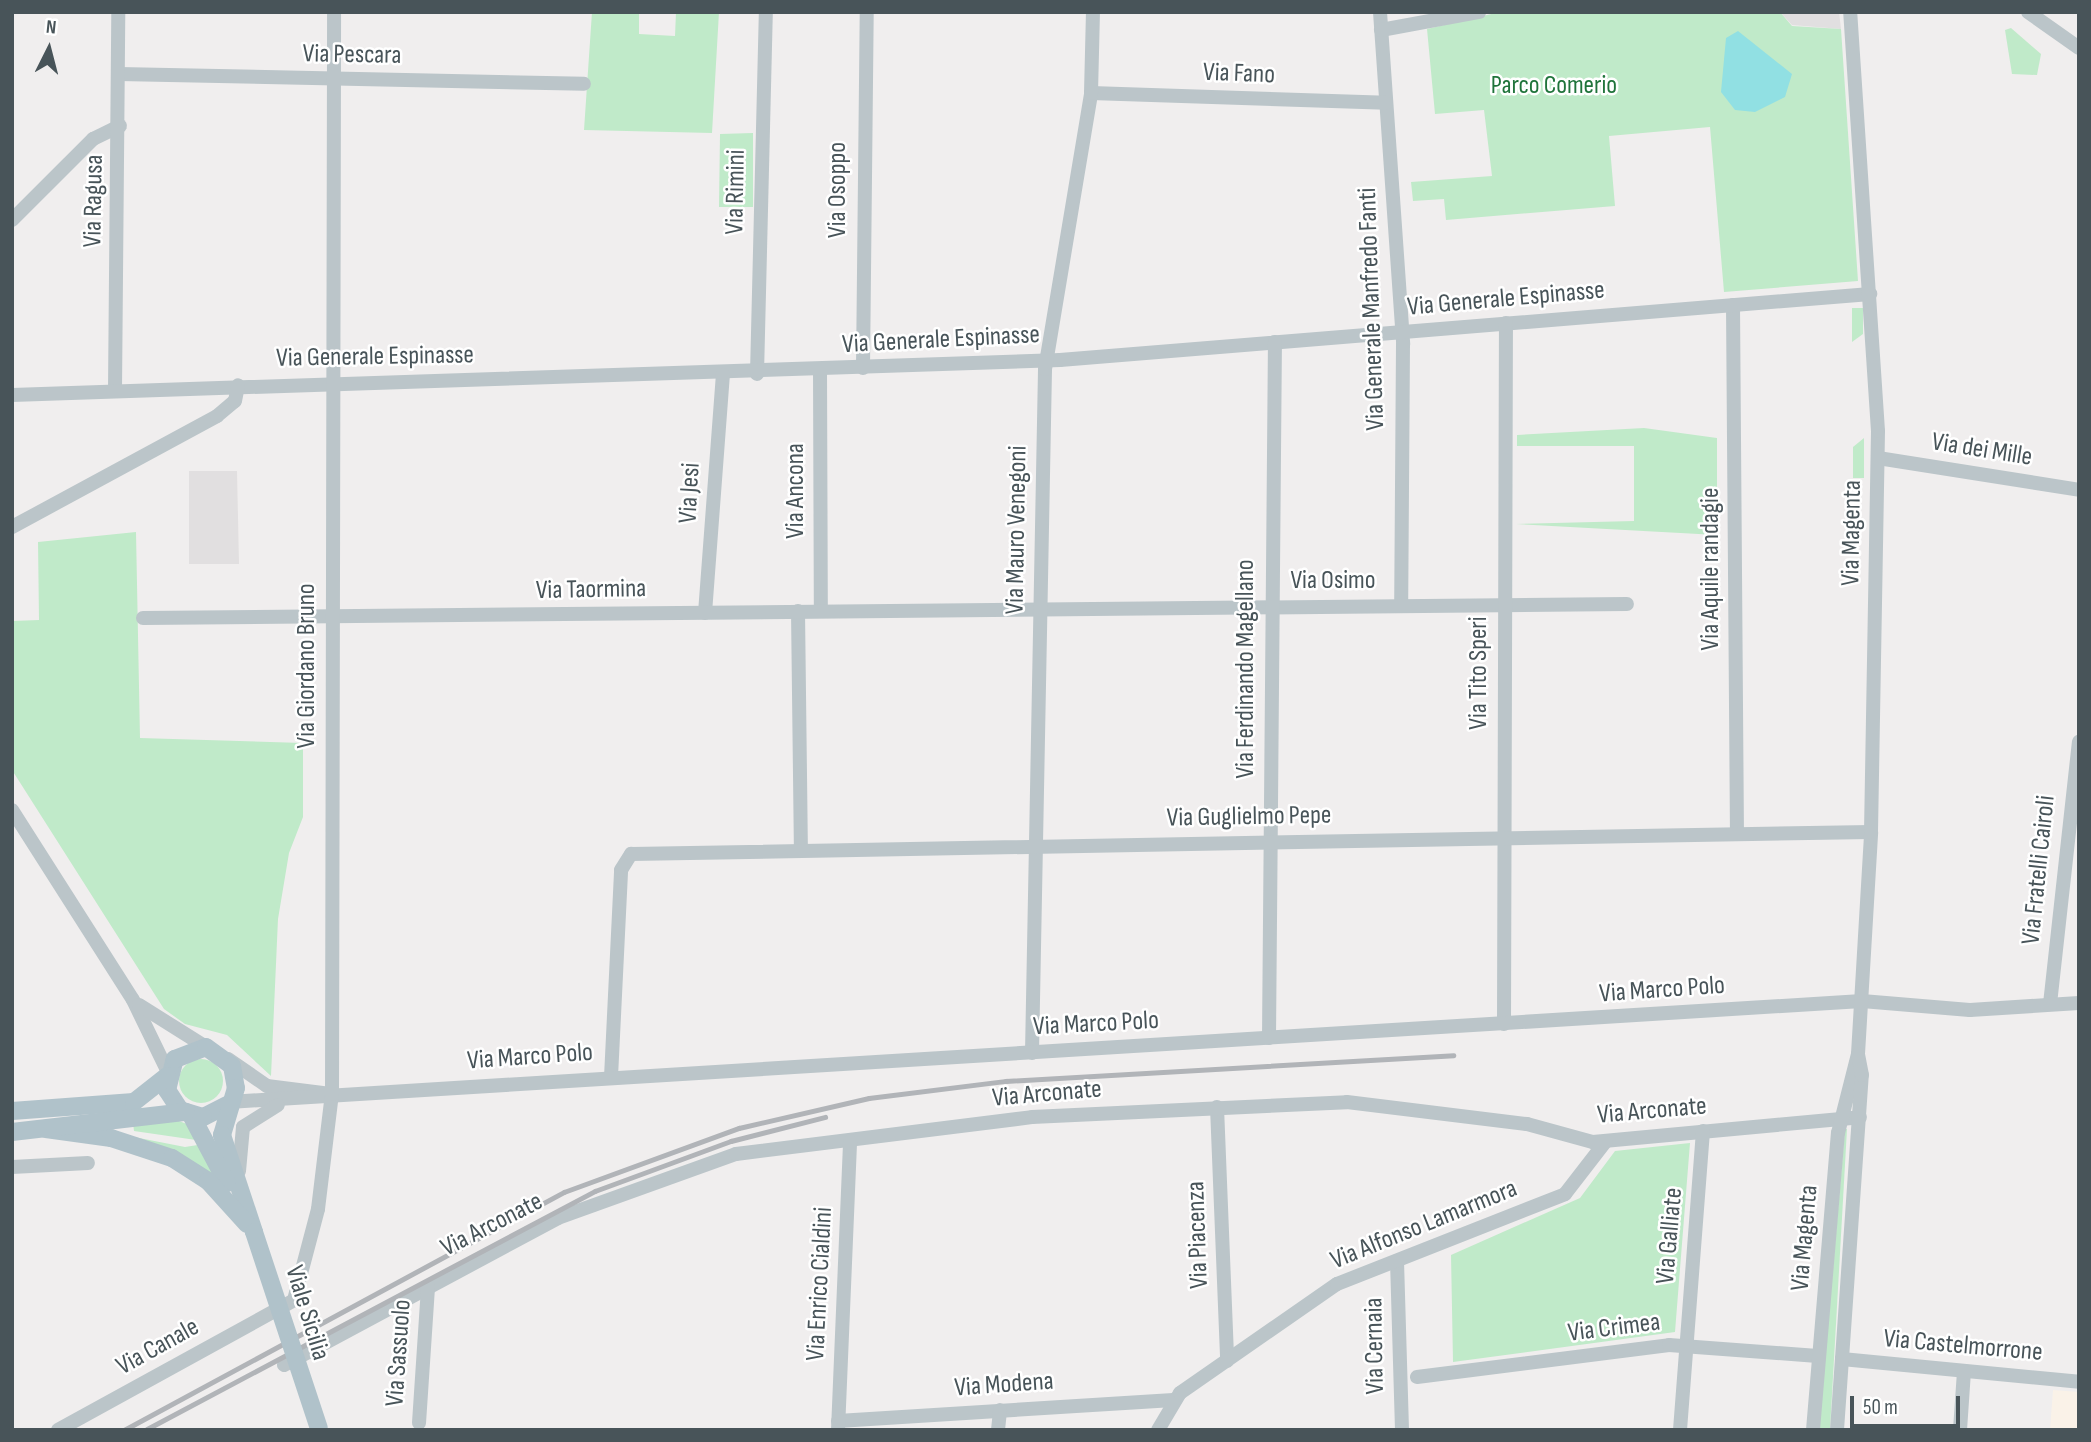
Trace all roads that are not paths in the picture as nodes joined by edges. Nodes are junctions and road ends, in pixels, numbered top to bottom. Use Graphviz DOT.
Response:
graph roads {
  1 [pos="118,12"];
  2 [pos="334,12"];
  3 [pos="766,12"];
  4 [pos="867,12"];
  5 [pos="1093,12"];
  6 [pos="1380,12"];
  7 [pos="1479,12"];
  8 [pos="1850,12"];
  9 [pos="2028,12"];
  10 [pos="2040,18"];
  11 [pos="1381,30"];
  12 [pos="2079,48"];
  13 [pos="119,74"];
  14 [pos="333,79"];
  15 [pos="584,84"];
  16 [pos="1091,93"];
  17 [pos="1386,103"];
  18 [pos="120,126"];
  19 [pos="12,220"];
  20 [pos="1870,294"];
  21 [pos="1733,305"];
  22 [pos="1506,323"];
  23 [pos="1402,332"];
  24 [pos="1275,342"];
  25 [pos="1046,360"];
  26 [pos="863,368"];
  27 [pos="820,370"];
  28 [pos="757,373"];
  29 [pos="723,375"];
  30 [pos="332,381"];
  31 [pos="238,385"];
  32 [pos="115,390"];
  33 [pos="12,395"];
  34 [pos="1878,458"];
  35 [pos="2079,490"];
  36 [pos="12,527"];
  37 [pos="1627,604"];
  38 [pos="1401,605"];
  39 [pos="1504,605"];
  40 [pos="1271,606"];
  41 [pos="1040,608"];
  42 [pos="798,611"];
  43 [pos="821,611"];
  44 [pos="705,613"];
  45 [pos="332,617"];
  46 [pos="143,618"];
  47 [pos="2079,742"];
  48 [pos="12,810"];
  49 [pos="1871,832"];
  50 [pos="1737,833"];
  51 [pos="1503,837"];
  52 [pos="1269,841"];
  53 [pos="1035,846"];
  54 [pos="801,850"];
  55 [pos="133,1000"];
  56 [pos="1862,1001"];
  57 [pos="2079,1003"];
  58 [pos="2050,1004"];
  59 [pos="1504,1024"];
  60 [pos="1269,1038"];
  61 [pos="206,1048"];
  62 [pos="1032,1053"];
  63 [pos="1858,1054"];
  64 [pos="226,1057"];
  65 [pos="168,1074"];
  66 [pos="611,1077"];
  67 [pos="332,1094"];
  68 [pos="228,1104"];
  69 [pos="286,1104"];
  70 [pos="1217,1107"];
  71 [pos="12,1111"];
  72 [pos="188,1114"];
  73 [pos="1841,1117"];
  74 [pos="1860,1118"];
  75 [pos="46,1129"];
  76 [pos="1703,1130"];
  77 [pos="12,1132"];
  78 [pos="850,1141"];
  79 [pos="1606,1141"];
  80 [pos="88,1163"];
  81 [pos="12,1167"];
  82 [pos="242,1190"];
  83 [pos="246,1213"];
  84 [pos="254,1232"];
  85 [pos="1397,1261"];
  86 [pos="428,1286"];
  87 [pos="281,1307"];
  88 [pos="1686,1345"];
  89 [pos="1818,1356"];
  90 [pos="1842,1359"];
  91 [pos="1227,1361"];
  92 [pos="284,1365"];
  93 [pos="1964,1371"];
  94 [pos="1417,1377"];
  95 [pos="2079,1382"];
  96 [pos="1173,1400"];
  97 [pos="1000,1410"];
  98 [pos="419,1423"];
  99 [pos="838,1425"];
  100 [pos="320,1429"];
  101 [pos="58,1430"];
  102 [pos="998,1430"];
  103 [pos="1158,1430"];
  104 [pos="1402,1430"];
  105 [pos="1680,1430"];
  106 [pos="1813,1430"];
  107 [pos="1836,1430"];
  108 [pos="1960,1430"];
  1 -- 13 [label="street, Via Ragusa"];
  2 -- 14 [label="street, Via Giordano Bruno"];
  3 -- 28 [label="street, Via Rimini"];
  4 -- 26 [label="street, Via Osoppo"];
  5 -- 16 [label="street, Via Mauro Venegoni"];
  6 -- 11 [label="street, Via Generale Manfredo Fanti"];
  7 -- 11 [label="street"];
  8 -- 20 [label="street, Via Magenta"];
  9 -- 10 [label="street"];
  10 -- 12 [label="street"];
  11 -- 17 [label="street, Via Generale Manfredo Fanti"];
  13 -- 14 [label="street, Via Pescara"];
  13 -- 18 [label="street, Via Ragusa"];
  14 -- 15 [label="street, Via Pescara"];
  14 -- 30 [label="street, Via Giordano Bruno"];
  16 -- 17 [label="street, Via Fano"];
  16 -- 25 [label="street, Via Mauro Venegoni"];
  17 -- 23 [label="street, Via Generale Manfredo Fanti"];
  18 -- 19 [label="street"];
  18 -- 32 [label="street, Via Ragusa"];
  20 -- 21 [label="street, Via Generale Espinasse"];
  20 -- 34 [label="street, Via Magenta"];
  21 -- 22 [label="street, Via Generale Espinasse"];
  21 -- 50 [label="street, Via Aquile randagie"];
  22 -- 23 [label="street, Via Generale Espinasse"];
  22 -- 39 [label="street, Via Tito Speri"];
  23 -- 24 [label="street, Via Generale Espinasse"];
  23 -- 38 [label="street, Via Generale Manfredo Fanti"];
  24 -- 25 [label="street, Via Generale Espinasse"];
  24 -- 40 [label="street, Via Ferdinando Magellano"];
  25 -- 26 [label="street, Via Generale Espinasse"];
  25 -- 41 [label="street, Via Mauro Venegoni"];
  26 -- 27 [label="street, Via Generale Espinasse"];
  27 -- 28 [label="street, Via Generale Espinasse"];
  27 -- 43 [label="street, Via Ancona"];
  28 -- 29 [label="street, Via Generale Espinasse"];
  29 -- 30 [label="street, Via Generale Espinasse"];
  29 -- 44 [label="street, Via Jesi"];
  30 -- 31 [label="street, Via Generale Espinasse"];
  30 -- 45 [label="street, Via Giordano Bruno"];
  31 -- 32 [label="street, Via Generale Espinasse"];
  31 -- 36 [label="street"];
  32 -- 33 [label="street, Via Generale Espinasse"];
  34 -- 35 [label="street, Via dei Mille"];
  34 -- 49 [label="street, Via Magenta"];
  37 -- 39 [label="street, Via Osimo"];
  38 -- 39 [label="street, Via Osimo"];
  38 -- 40 [label="street, Via Osimo"];
  39 -- 51 [label="street, Via Tito Speri"];
  40 -- 41 [label="street, Via Osimo"];
  40 -- 52 [label="street, Via Ferdinando Magellano"];
  41 -- 43 [label="street, Via Taormina"];
  41 -- 53 [label="street, Via Mauro Venegoni"];
  42 -- 43 [label="street, Via Taormina"];
  42 -- 44 [label="street, Via Taormina"];
  42 -- 54 [label="street"];
  44 -- 45 [label="street, Via Taormina"];
  45 -- 46 [label="street, Via Taormina"];
  45 -- 67 [label="street, Via Giordano Bruno"];
  47 -- 58 [label="street, Via Fratelli Cairoli"];
  48 -- 55 [label="street"];
  49 -- 50 [label="street, Via Guglielmo Pepe"];
  49 -- 56 [label="street, Via Magenta"];
  50 -- 51 [label="street, Via Guglielmo Pepe"];
  51 -- 52 [label="street, Via Guglielmo Pepe"];
  51 -- 59 [label="street, Via Tito Speri"];
  52 -- 53 [label="street, Via Guglielmo Pepe"];
  52 -- 60 [label="street, Via Ferdinando Magellano"];
  53 -- 54 [label="street, Via Guglielmo Pepe"];
  53 -- 62 [label="street, Via Mauro Venegoni"];
  54 -- 66 [label="street, Via Guglielmo Pepe"];
  55 -- 61 [label="street"];
  55 -- 65 [label="street"];
  56 -- 58 [label="street, Via Marco Polo"];
  56 -- 59 [label="street, Via Marco Polo"];
  56 -- 63 [label="street, Via Magenta"];
  57 -- 58 [label="street, Via Marco Polo"];
  59 -- 60 [label="street, Via Marco Polo"];
  60 -- 62 [label="street, Via Marco Polo"];
  61 -- 64 [label="main road"];
  61 -- 65 [label="main road"];
  62 -- 66 [label="street, Via Marco Polo"];
  63 -- 73 [label="street, Via Magenta"];
  63 -- 74 [label="street, Via Magenta"];
  64 -- 67 [label="street, Via Marco Polo"];
  64 -- 68 [label="main road"];
  65 -- 71 [label="main road"];
  65 -- 72 [label="main road"];
  66 -- 67 [label="street, Via Marco Polo"];
  67 -- 69 [label="street, Via Marco Polo"];
  67 -- 87 [label="street, Via Giordano Bruno"];
  68 -- 69 [label="street, Via Marco Polo"];
  68 -- 72 [label="main road"];
  68 -- 82 [label="main road"];
  69 -- 82 [label="street"];
  70 -- 78 [label="street, Via Arconate"];
  70 -- 79 [label="street, Via Arconate"];
  70 -- 91 [label="street, Via Piacenza"];
  72 -- 75 [label="main road"];
  72 -- 83 [label="main road"];
  73 -- 74 [label="street, Via Arconate"];
  73 -- 76 [label="street, Via Arconate"];
  73 -- 89 [label="street, Via Magenta"];
  74 -- 90 [label="street, Via Magenta"];
  75 -- 77 [label="main road"];
  75 -- 84 [label="main road"];
  76 -- 79 [label="street, Via Arconate"];
  76 -- 88 [label="street, Via Galliate"];
  78 -- 86 [label="street, Via Arconate"];
  78 -- 99 [label="street, Via Enrico Cialdini"];
  79 -- 85 [label="street, Via Alfonso Lamarmora"];
  80 -- 81 [label="street"];
  82 -- 83 [label="main road"];
  83 -- 84 [label="main road, Viale Sicilia"];
  84 -- 100 [label="main road, Viale Sicilia, bridge"];
  85 -- 91 [label="street, Via Alfonso Lamarmora"];
  85 -- 104 [label="street, Via Cernaia"];
  86 -- 92 [label="street, Via Arconate"];
  86 -- 98 [label="street, Via Sassuolo"];
  87 -- 101 [label="street, Via Canale"];
  88 -- 89 [label="street, Via Crimea"];
  88 -- 94 [label="street, Via Crimea"];
  88 -- 105 [label="street, Via Galliate"];
  89 -- 106 [label="street, Via Magenta"];
  90 -- 93 [label="street, Via Castelmorrone"];
  90 -- 107 [label="street, Via Magenta"];
  91 -- 96 [label="street, Via Alfonso Lamarmora"];
  93 -- 95 [label="street, Via Castelmorrone"];
  93 -- 108 [label="street"];
  96 -- 97 [label="street, Via Modena"];
  96 -- 103 [label="street, Via Alfonso Lamarmora"];
  97 -- 99 [label="street, Via Modena"];
  97 -- 102 [label="street"];
}
